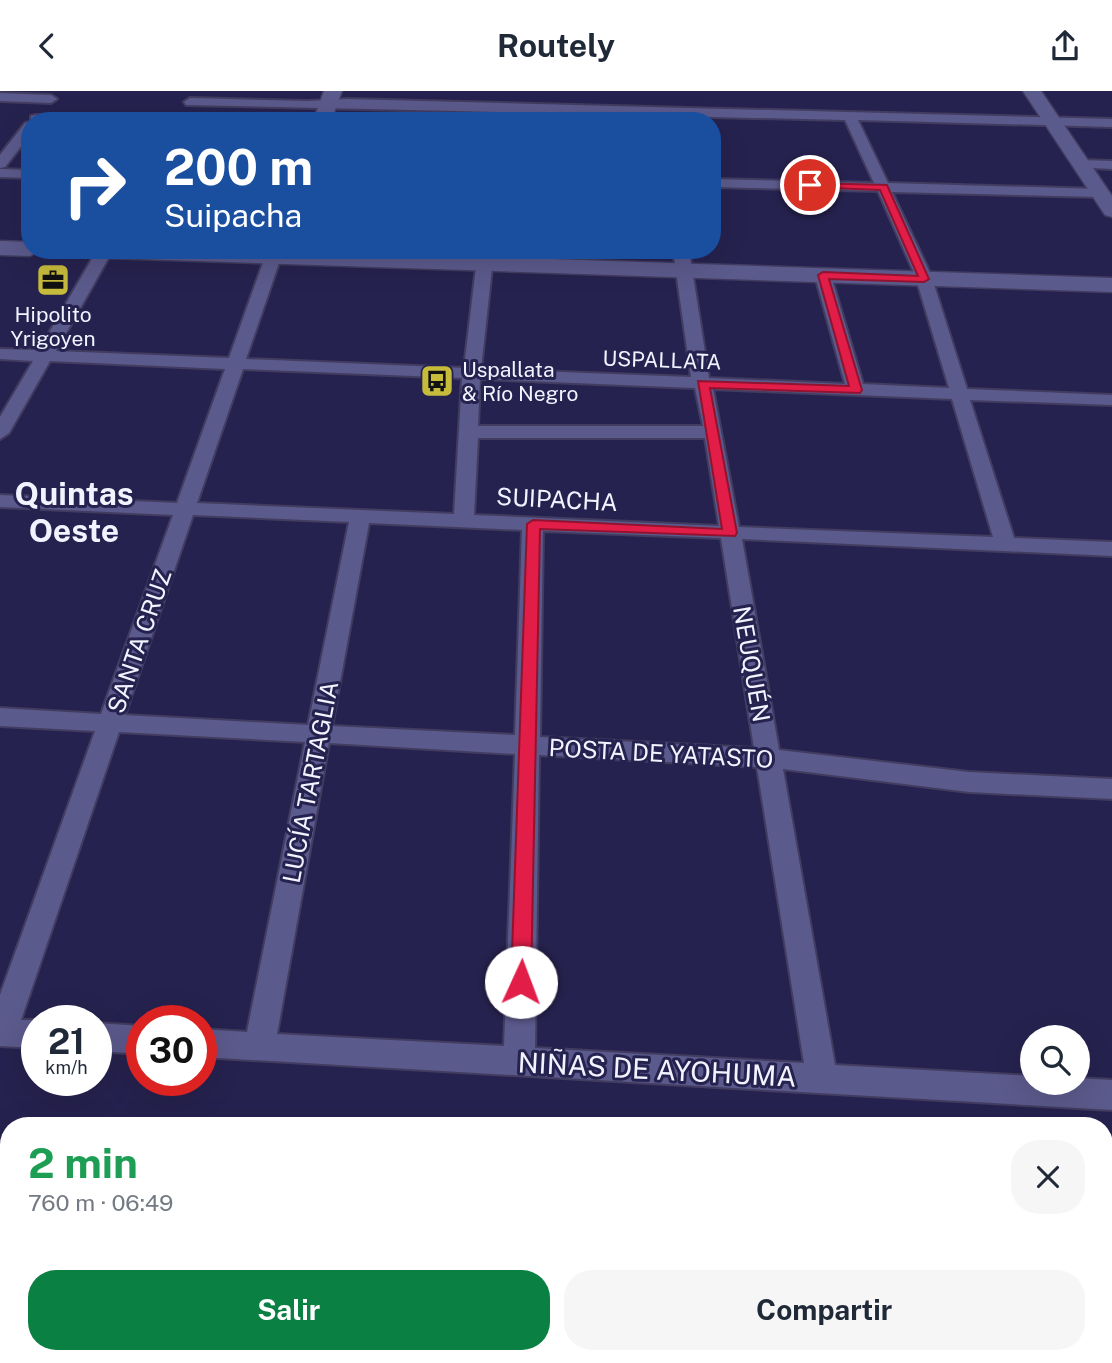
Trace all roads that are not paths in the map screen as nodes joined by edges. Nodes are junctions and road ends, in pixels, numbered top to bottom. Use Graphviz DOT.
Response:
graph roads {
  1 [pos="501,91"];
  2 [pos="1032,91"];
  3 [pos="54,95"];
  4 [pos="0,97"];
  5 [pos="190,101"];
  6 [pos="328,105"];
  7 [pos="499,107"];
  8 [pos="659,111"];
  9 [pos="41,112"];
  10 [pos="499,112"];
  11 [pos="850,116"];
  12 [pos="1052,121"];
  13 [pos="1112,123"];
  14 [pos="21,137"];
  15 [pos="0,164"];
  16 [pos="1080,164"];
  17 [pos="1112,165"];
  18 [pos="0,173"];
  19 [pos="21,174"];
  20 [pos="721,183"];
  21 [pos="883,187"];
  22 [pos="1100,193"];
  23 [pos="1112,211"];
  24 [pos="0,248"];
  25 [pos="21,249"];
  26 [pos="100,259"];
  27 [pos="272,259"];
  28 [pos="485,259"];
  29 [pos="616,259"];
  30 [pos="682,260"];
  31 [pos="823,275"];
  32 [pos="924,279"];
  33 [pos="1112,285"];
  34 [pos="0,355"];
  35 [pos="44,356"];
  36 [pos="235,365"];
  37 [pos="472,375"];
  38 [pos="702,384"];
  39 [pos="856,390"];
  40 [pos="960,394"];
  41 [pos="1112,400"];
  42 [pos="469,432"];
  43 [pos="713,432"];
  44 [pos="0,433"];
  45 [pos="0,501"];
  46 [pos="185,509"];
  47 [pos="360,517"];
  48 [pos="464,521"];
  49 [pos="533,524"];
  50 [pos="730,533"];
  51 [pos="1006,545"];
  52 [pos="1112,549"];
  53 [pos="0,717"];
  54 [pos="110,723"];
  55 [pos="319,734"];
  56 [pos="527,745"];
  57 [pos="768,758"];
  58 [pos="1112,789"];
  59 [pos="1,1032"];
  60 [pos="21,1033"];
  61 [pos="217,1044"];
  62 [pos="259,1047"];
  63 [pos="519,1061"];
  64 [pos="822,1078"];
  65 [pos="1112,1095"];
  1 -- 7 [label="street"];
  2 -- 12 [label="main road"];
  3 -- 4 [label="street"];
  3 -- 9 [label="street"];
  5 -- 6 [label="street"];
  6 -- 7 [label="street"];
  7 -- 8 [label="street"];
  7 -- 10 [label="street"];
  8 -- 11 [label="street"];
  11 -- 12 [label="street"];
  11 -- 21 [label="street"];
  12 -- 13 [label="street"];
  12 -- 16 [label="main road"];
  14 -- 15 [label="street"];
  16 -- 17 [label="street"];
  16 -- 22 [label="main road"];
  18 -- 19 [label="street"];
  20 -- 21 [label="street"];
  21 -- 22 [label="street"];
  21 -- 32 [label="street"];
  22 -- 23 [label="main road"];
  24 -- 25 [label="main road"];
  26 -- 35 [label="street"];
  27 -- 36 [label="street, SANTA CRUZ"];
  28 -- 37 [label="street"];
  29 -- 30 [label="main road"];
  30 -- 31 [label="main road"];
  30 -- 38 [label="street, NEUQUÉN"];
  31 -- 32 [label="main road"];
  31 -- 39 [label="street"];
  32 -- 33 [label="main road"];
  32 -- 40 [label="street"];
  34 -- 35 [label="street, USPALLATA"];
  35 -- 36 [label="street, USPALLATA"];
  35 -- 44 [label="street"];
  36 -- 37 [label="street, USPALLATA"];
  36 -- 46 [label="street, SANTA CRUZ"];
  37 -- 38 [label="street, USPALLATA"];
  37 -- 42 [label="street"];
  38 -- 39 [label="street, USPALLATA"];
  38 -- 43 [label="street, NEUQUÉN"];
  39 -- 40 [label="street, USPALLATA"];
  40 -- 41 [label="street, USPALLATA"];
  40 -- 51 [label="street"];
  42 -- 43 [label="street"];
  42 -- 48 [label="street"];
  43 -- 50 [label="street, NEUQUÉN"];
  45 -- 46 [label="street, SUIPACHA"];
  46 -- 47 [label="street, SUIPACHA"];
  46 -- 54 [label="street, SANTA CRUZ"];
  47 -- 48 [label="street, SUIPACHA"];
  47 -- 55 [label="street, LUCÍA TARTAGLIA"];
  48 -- 49 [label="street, SUIPACHA"];
  49 -- 50 [label="street, SUIPACHA"];
  49 -- 56 [label="street"];
  50 -- 51 [label="street, SUIPACHA"];
  50 -- 57 [label="street, NEUQUÉN"];
  51 -- 52 [label="street, SUIPACHA"];
  53 -- 54 [label="street, POSTA DE YATASTO"];
  54 -- 55 [label="street, POSTA DE YATASTO"];
  54 -- 59 [label="street, SANTA CRUZ"];
  55 -- 56 [label="street, POSTA DE YATASTO"];
  55 -- 62 [label="street, LUCÍA TARTAGLIA"];
  56 -- 57 [label="street, POSTA DE YATASTO"];
  56 -- 63 [label="street"];
  57 -- 58 [label="street, POSTA DE YATASTO"];
  57 -- 64 [label="street, NEUQUÉN"];
  59 -- 60 [label="street"];
  61 -- 62 [label="street, NIÑAS DE AYOHUMA"];
  62 -- 63 [label="street, NIÑAS DE AYOHUMA"];
  63 -- 64 [label="street, NIÑAS DE AYOHUMA"];
  64 -- 65 [label="street, NIÑAS DE AYOHUMA"];
}
